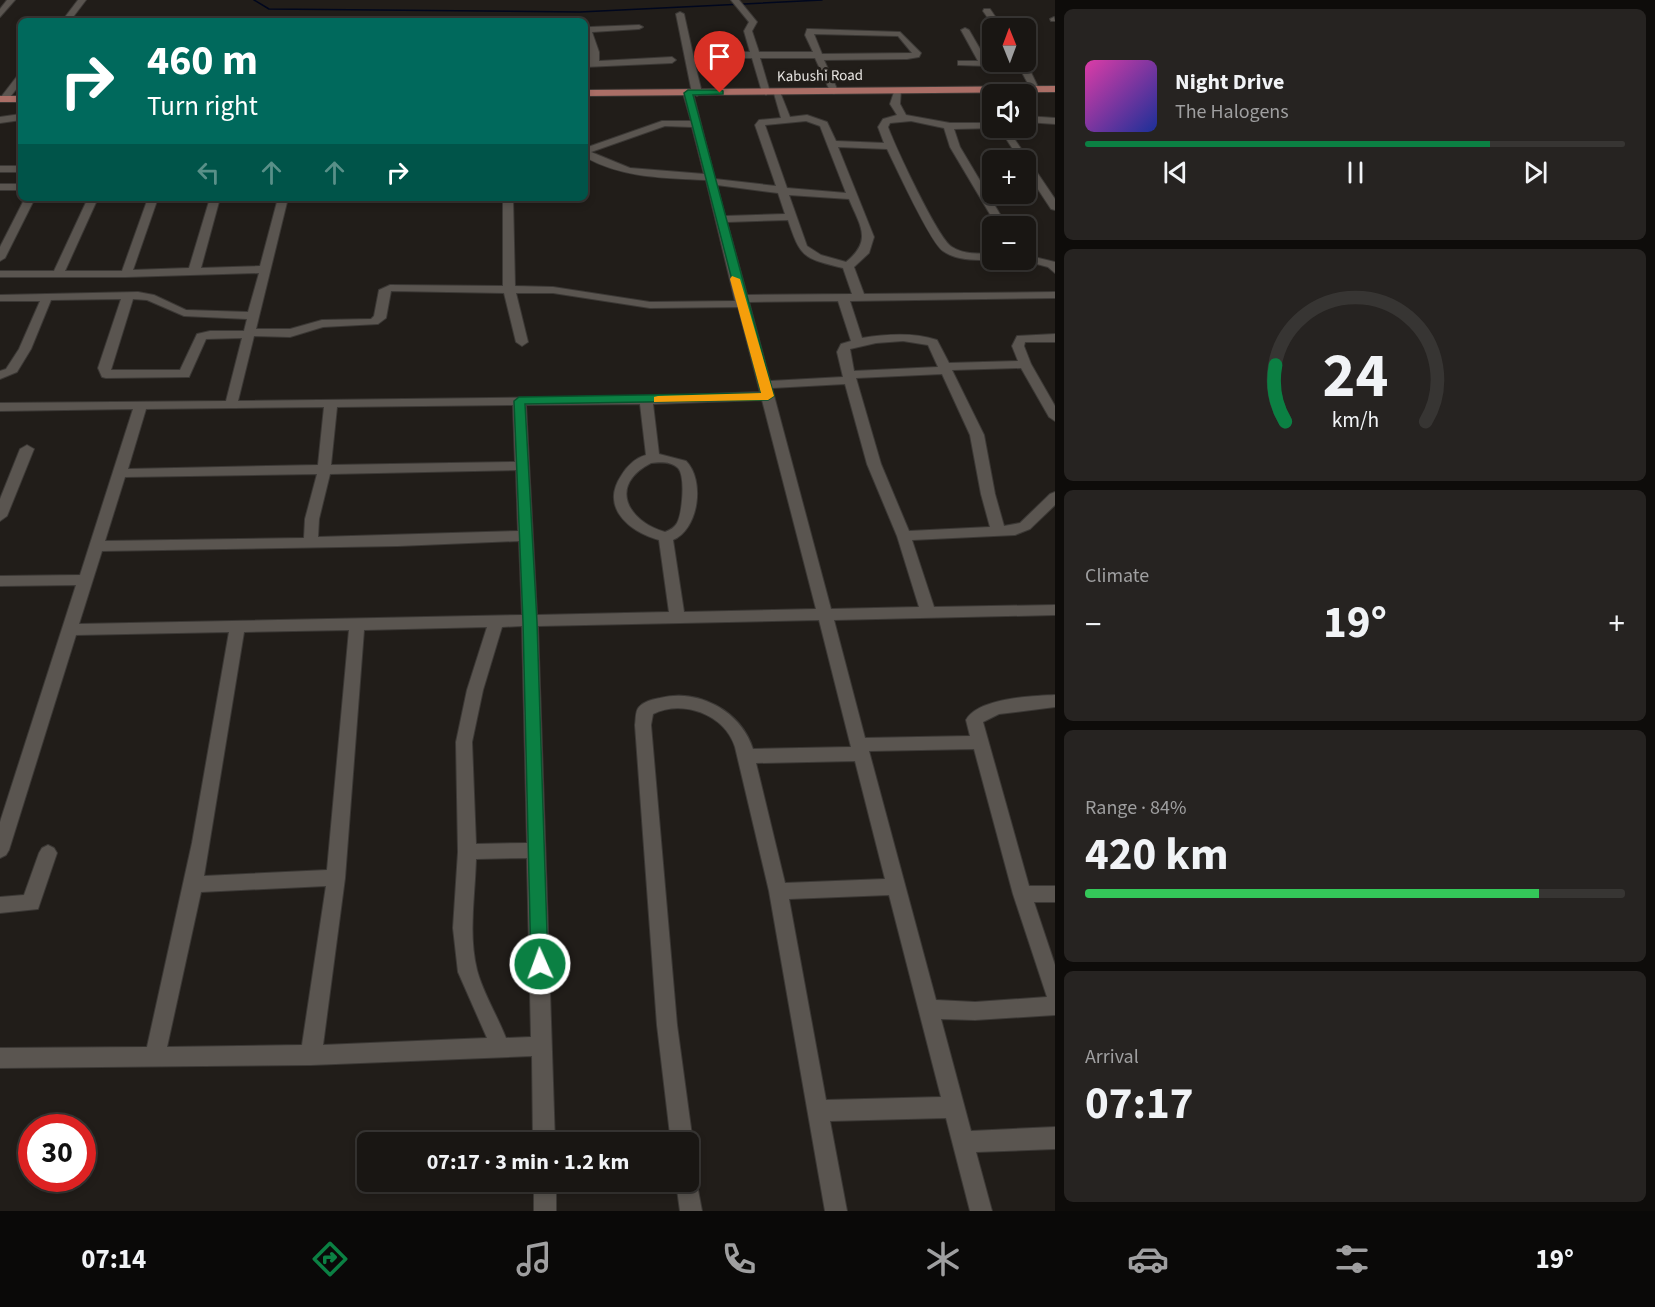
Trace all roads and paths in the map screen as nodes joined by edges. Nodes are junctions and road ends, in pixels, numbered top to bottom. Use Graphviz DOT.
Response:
graph roads {
  1 [pos="11,0"];
  2 [pos="82,0"];
  3 [pos="735,0"];
  4 [pos="987,11"];
  5 [pos="680,14"];
  6 [pos="0,15"];
  7 [pos="68,18"];
  8 [pos="992,18"];
  9 [pos="588,24"];
  10 [pos="639,27"];
  11 [pos="965,30"];
  12 [pos="588,34"];
  13 [pos="754,54"];
  14 [pos="819,56"];
  15 [pos="672,60"];
  16 [pos="982,60"];
  17 [pos="690,62"];
  18 [pos="961,63"];
  19 [pos="982,63"];
  20 [pos="590,64"];
  21 [pos="18,80"];
  22 [pos="1036,89"];
  23 [pos="1055,89"];
  24 [pos="982,90"];
  25 [pos="898,91"];
  26 [pos="771,92"];
  27 [pos="834,92"];
  28 [pos="588,93"];
  29 [pos="692,93"];
  30 [pos="2,99"];
  31 [pos="18,99"];
  32 [pos="18,117"];
  33 [pos="903,117"];
  34 [pos="786,119"];
  35 [pos="0,120"];
  36 [pos="1036,120"];
  37 [pos="1055,121"];
  38 [pos="694,124"];
  39 [pos="948,126"];
  40 [pos="982,126"];
  41 [pos="833,144"];
  42 [pos="890,146"];
  43 [pos="588,151"];
  44 [pos="588,154"];
  45 [pos="0,169"];
  46 [pos="18,169"];
  47 [pos="1036,178"];
  48 [pos="709,179"];
  49 [pos="1039,182"];
  50 [pos="1055,182"];
  51 [pos="0,187"];
  52 [pos="18,187"];
  53 [pos="781,190"];
  54 [pos="853,196"];
  55 [pos="28,201"];
  56 [pos="92,201"];
  57 [pos="152,201"];
  58 [pos="214,201"];
  59 [pos="282,201"];
  60 [pos="508,201"];
  61 [pos="1055,207"];
  62 [pos="996,216"];
  63 [pos="791,218"];
  64 [pos="720,219"];
  65 [pos="982,256"];
  66 [pos="0,258"];
  67 [pos="1036,261"];
  68 [pos="848,266"];
  69 [pos="1054,266"];
  70 [pos="265,269"];
  71 [pos="155,272"];
  72 [pos="194,272"];
  73 [pos="0,274"];
  74 [pos="58,274"];
  75 [pos="126,274"];
  76 [pos="508,288"];
  77 [pos="133,295"];
  78 [pos="1055,295"];
  79 [pos="47,297"];
  80 [pos="859,297"];
  81 [pos="0,298"];
  82 [pos="843,298"];
  83 [pos="742,301"];
  84 [pos="254,316"];
  85 [pos="248,333"];
  86 [pos="1055,338"];
  87 [pos="857,341"];
  88 [pos="522,342"];
  89 [pos="1025,364"];
  90 [pos="945,368"];
  91 [pos="0,375"];
  92 [pos="850,377"];
  93 [pos="766,391"];
  94 [pos="646,400"];
  95 [pos="519,401"];
  96 [pos="331,404"];
  97 [pos="141,405"];
  98 [pos="231,405"];
  99 [pos="0,407"];
  100 [pos="1055,417"];
  101 [pos="27,449"];
  102 [pos="653,458"];
  103 [pos="522,466"];
  104 [pos="324,471"];
  105 [pos="120,473"];
  106 [pos="1055,497"];
  107 [pos="0,516"];
  108 [pos="999,532"];
  109 [pos="526,536"];
  110 [pos="904,536"];
  111 [pos="666,537"];
  112 [pos="311,542"];
  113 [pos="96,546"];
  114 [pos="86,580"];
  115 [pos="0,581"];
  116 [pos="1055,610"];
  117 [pos="928,613"];
  118 [pos="824,615"];
  119 [pos="676,616"];
  120 [pos="496,622"];
  121 [pos="530,622"];
  122 [pos="357,625"];
  123 [pos="237,627"];
  124 [pos="69,630"];
  125 [pos="1055,701"];
  126 [pos="979,742"];
  127 [pos="860,750"];
  128 [pos="746,756"];
  129 [pos="0,849"];
  130 [pos="536,850"];
  131 [pos="467,852"];
  132 [pos="48,853"];
  133 [pos="336,878"];
  134 [pos="194,884"];
  135 [pos="895,887"];
  136 [pos="778,891"];
  137 [pos="1022,894"];
  138 [pos="1055,894"];
  139 [pos="0,905"];
  140 [pos="1055,994"];
  141 [pos="1055,1006"];
  142 [pos="928,1009"];
  143 [pos="542,1046"];
  144 [pos="500,1048"];
  145 [pos="311,1055"];
  146 [pos="155,1056"];
  147 [pos="0,1058"];
  148 [pos="954,1107"];
  149 [pos="819,1111"];
  150 [pos="544,1132"];
  151 [pos="681,1132"];
  152 [pos="1055,1138"];
  153 [pos="963,1142"];
  154 [pos="545,1192"];
  155 [pos="688,1192"];
  156 [pos="545,1211"];
  157 [pos="691,1211"];
  158 [pos="836,1211"];
  159 [pos="981,1211"];
  1 -- 6 [label="street"];
  2 -- 7 [label="street"];
  3 -- 13 [label="street"];
  4 -- 8 [label="street"];
  5 -- 17 [label="street"];
  9 -- 10 [label="street"];
  11 -- 16 [label="street"];
  12 -- 20 [label="street"];
  13 -- 14 [label="street"];
  13 -- 17 [label="street"];
  13 -- 26 [label="street"];
  14 -- 14 [label="street"];
  14 -- 27 [label="street"];
  15 -- 20 [label="street"];
  17 -- 29 [label="street"];
  18 -- 19 [label="street"];
  21 -- 30 [label="street"];
  22 -- 23 [label="main road, Kabushi Road"];
  24 -- 25 [label="main road, Kabushi Road"];
  25 -- 27 [label="main road, Kabushi Road"];
  25 -- 33 [label="street"];
  26 -- 27 [label="main road, Kabushi Road"];
  26 -- 29 [label="main road, Kabushi Road"];
  26 -- 34 [label="street"];
  28 -- 29 [label="main road, Kabushi Road"];
  29 -- 38 [label="street"];
  30 -- 31 [label="main road"];
  32 -- 35 [label="street"];
  33 -- 39 [label="street"];
  33 -- 42 [label="street"];
  34 -- 41 [label="street"];
  34 -- 53 [label="street"];
  36 -- 37 [label="street"];
  38 -- 43 [label="street"];
  38 -- 48 [label="street"];
  39 -- 40 [label="street"];
  39 -- 62 [label="street"];
  41 -- 42 [label="street"];
  41 -- 54 [label="street"];
  42 -- 65 [label="street"];
  44 -- 48 [label="street"];
  45 -- 46 [label="street"];
  47 -- 49 [label="street"];
  48 -- 53 [label="street"];
  48 -- 64 [label="street"];
  49 -- 50 [label="street"];
  49 -- 61 [label="street"];
  51 -- 52 [label="street"];
  53 -- 54 [label="street"];
  53 -- 63 [label="street"];
  54 -- 68 [label="street"];
  55 -- 66 [label="street"];
  56 -- 74 [label="street"];
  57 -- 75 [label="street"];
  58 -- 72 [label="street"];
  59 -- 70 [label="street"];
  60 -- 76 [label="street"];
  63 -- 64 [label="street"];
  63 -- 68 [label="street"];
  64 -- 83 [label="street"];
  67 -- 69 [label="street"];
  68 -- 80 [label="street"];
  70 -- 72 [label="street"];
  70 -- 84 [label="street"];
  71 -- 72 [label="street"];
  71 -- 75 [label="street"];
  71 -- 77 [label="street"];
  73 -- 74 [label="street"];
  74 -- 75 [label="street"];
  76 -- 83 [label="street"];
  76 -- 85 [label="street"];
  76 -- 88 [label="street"];
  77 -- 79 [label="street"];
  77 -- 84 [label="street"];
  77 -- 85 [label="street"];
  78 -- 80 [label="street"];
  79 -- 81 [label="street"];
  79 -- 91 [label="street"];
  80 -- 82 [label="street"];
  82 -- 83 [label="street"];
  82 -- 87 [label="street"];
  83 -- 93 [label="street"];
  84 -- 85 [label="street"];
  85 -- 98 [label="street"];
  86 -- 89 [label="street"];
  87 -- 90 [label="street"];
  87 -- 92 [label="street"];
  89 -- 90 [label="street"];
  89 -- 100 [label="street"];
  90 -- 92 [label="street"];
  90 -- 108 [label="street"];
  92 -- 93 [label="street"];
  92 -- 110 [label="street"];
  93 -- 94 [label="street"];
  93 -- 118 [label="street"];
  94 -- 95 [label="street"];
  94 -- 102 [label="street"];
  95 -- 96 [label="street"];
  95 -- 103 [label="street"];
  96 -- 98 [label="street"];
  96 -- 104 [label="street"];
  97 -- 98 [label="street"];
  97 -- 99 [label="street"];
  97 -- 105 [label="street"];
  101 -- 107 [label="street"];
  102 -- 111 [label="street"];
  102 -- 111 [label="street"];
  103 -- 104 [label="street"];
  103 -- 109 [label="street"];
  104 -- 105 [label="street"];
  104 -- 112 [label="street"];
  105 -- 113 [label="street"];
  106 -- 108 [label="street"];
  108 -- 110 [label="street"];
  109 -- 112 [label="street"];
  109 -- 121 [label="street"];
  110 -- 117 [label="street"];
  111 -- 119 [label="street"];
  112 -- 113 [label="street"];
  113 -- 114 [label="street"];
  114 -- 115 [label="street"];
  114 -- 124 [label="street"];
  116 -- 117 [label="street"];
  117 -- 118 [label="street"];
  118 -- 119 [label="street"];
  118 -- 127 [label="street"];
  119 -- 121 [label="street"];
  120 -- 121 [label="street"];
  120 -- 122 [label="street"];
  120 -- 131 [label="street"];
  121 -- 130 [label="street"];
  122 -- 123 [label="street"];
  122 -- 133 [label="street"];
  123 -- 124 [label="street"];
  123 -- 134 [label="street"];
  124 -- 129 [label="street"];
  125 -- 126 [label="street"];
  126 -- 127 [label="street"];
  126 -- 137 [label="street"];
  127 -- 128 [label="street"];
  127 -- 135 [label="street"];
  128 -- 136 [label="street"];
  128 -- 151 [label="street"];
  130 -- 131 [label="street"];
  130 -- 143 [label="street"];
  131 -- 144 [label="street"];
  132 -- 139 [label="street"];
  133 -- 134 [label="street"];
  133 -- 145 [label="street"];
  134 -- 146 [label="street"];
  135 -- 136 [label="street"];
  135 -- 142 [label="street"];
  136 -- 149 [label="street"];
  137 -- 138 [label="street"];
  137 -- 140 [label="street"];
  141 -- 142 [label="street"];
  142 -- 148 [label="street"];
  143 -- 144 [label="street"];
  143 -- 150 [label="street"];
  144 -- 145 [label="street"];
  145 -- 146 [label="street"];
  146 -- 147 [label="street"];
  148 -- 149 [label="street"];
  148 -- 153 [label="street"];
  149 -- 158 [label="street"];
  152 -- 153 [label="street"];
  153 -- 159 [label="street"];
  154 -- 156 [label="street"];
  155 -- 157 [label="street"];
}
